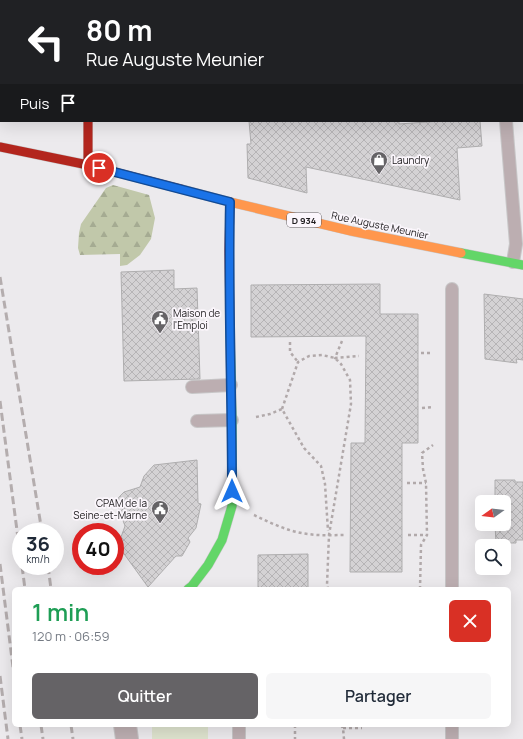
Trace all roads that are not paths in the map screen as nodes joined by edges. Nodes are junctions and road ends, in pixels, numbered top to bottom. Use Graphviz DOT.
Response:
graph roads {
  1 [pos="88,122"];
  2 [pos="506,122"];
  3 [pos="0,147"];
  4 [pos="88,165"];
  5 [pos="230,202"];
  6 [pos="518,264"];
  7 [pos="452,289"];
  8 [pos="231,385"];
  9 [pos="192,387"];
  10 [pos="232,420"];
  11 [pos="197,421"];
  12 [pos="191,587"];
  13 [pos="452,587"];
  14 [pos="125,727"];
  15 [pos="239,727"];
  16 [pos="452,727"];
  17 [pos="127,739"];
  18 [pos="239,739"];
  19 [pos="452,739"];
  1 -- 4 [label="main road"];
  2 -- 6 [label="lane"];
  3 -- 4 [label="main road, Rue Auguste Meunier / D 934"];
  4 -- 5 [label="main road, Rue Auguste Meunier / D 934"];
  5 -- 6 [label="main road, Rue Auguste Meunier / D 934"];
  5 -- 8 [label="main road"];
  7 -- 13 [label="lane"];
  8 -- 9 [label="lane"];
  8 -- 10 [label="main road"];
  10 -- 11 [label="lane"];
  10 -- 12 [label="main road"];
  14 -- 17 [label="street"];
  15 -- 18 [label="lane"];
  16 -- 19 [label="lane"];
}
